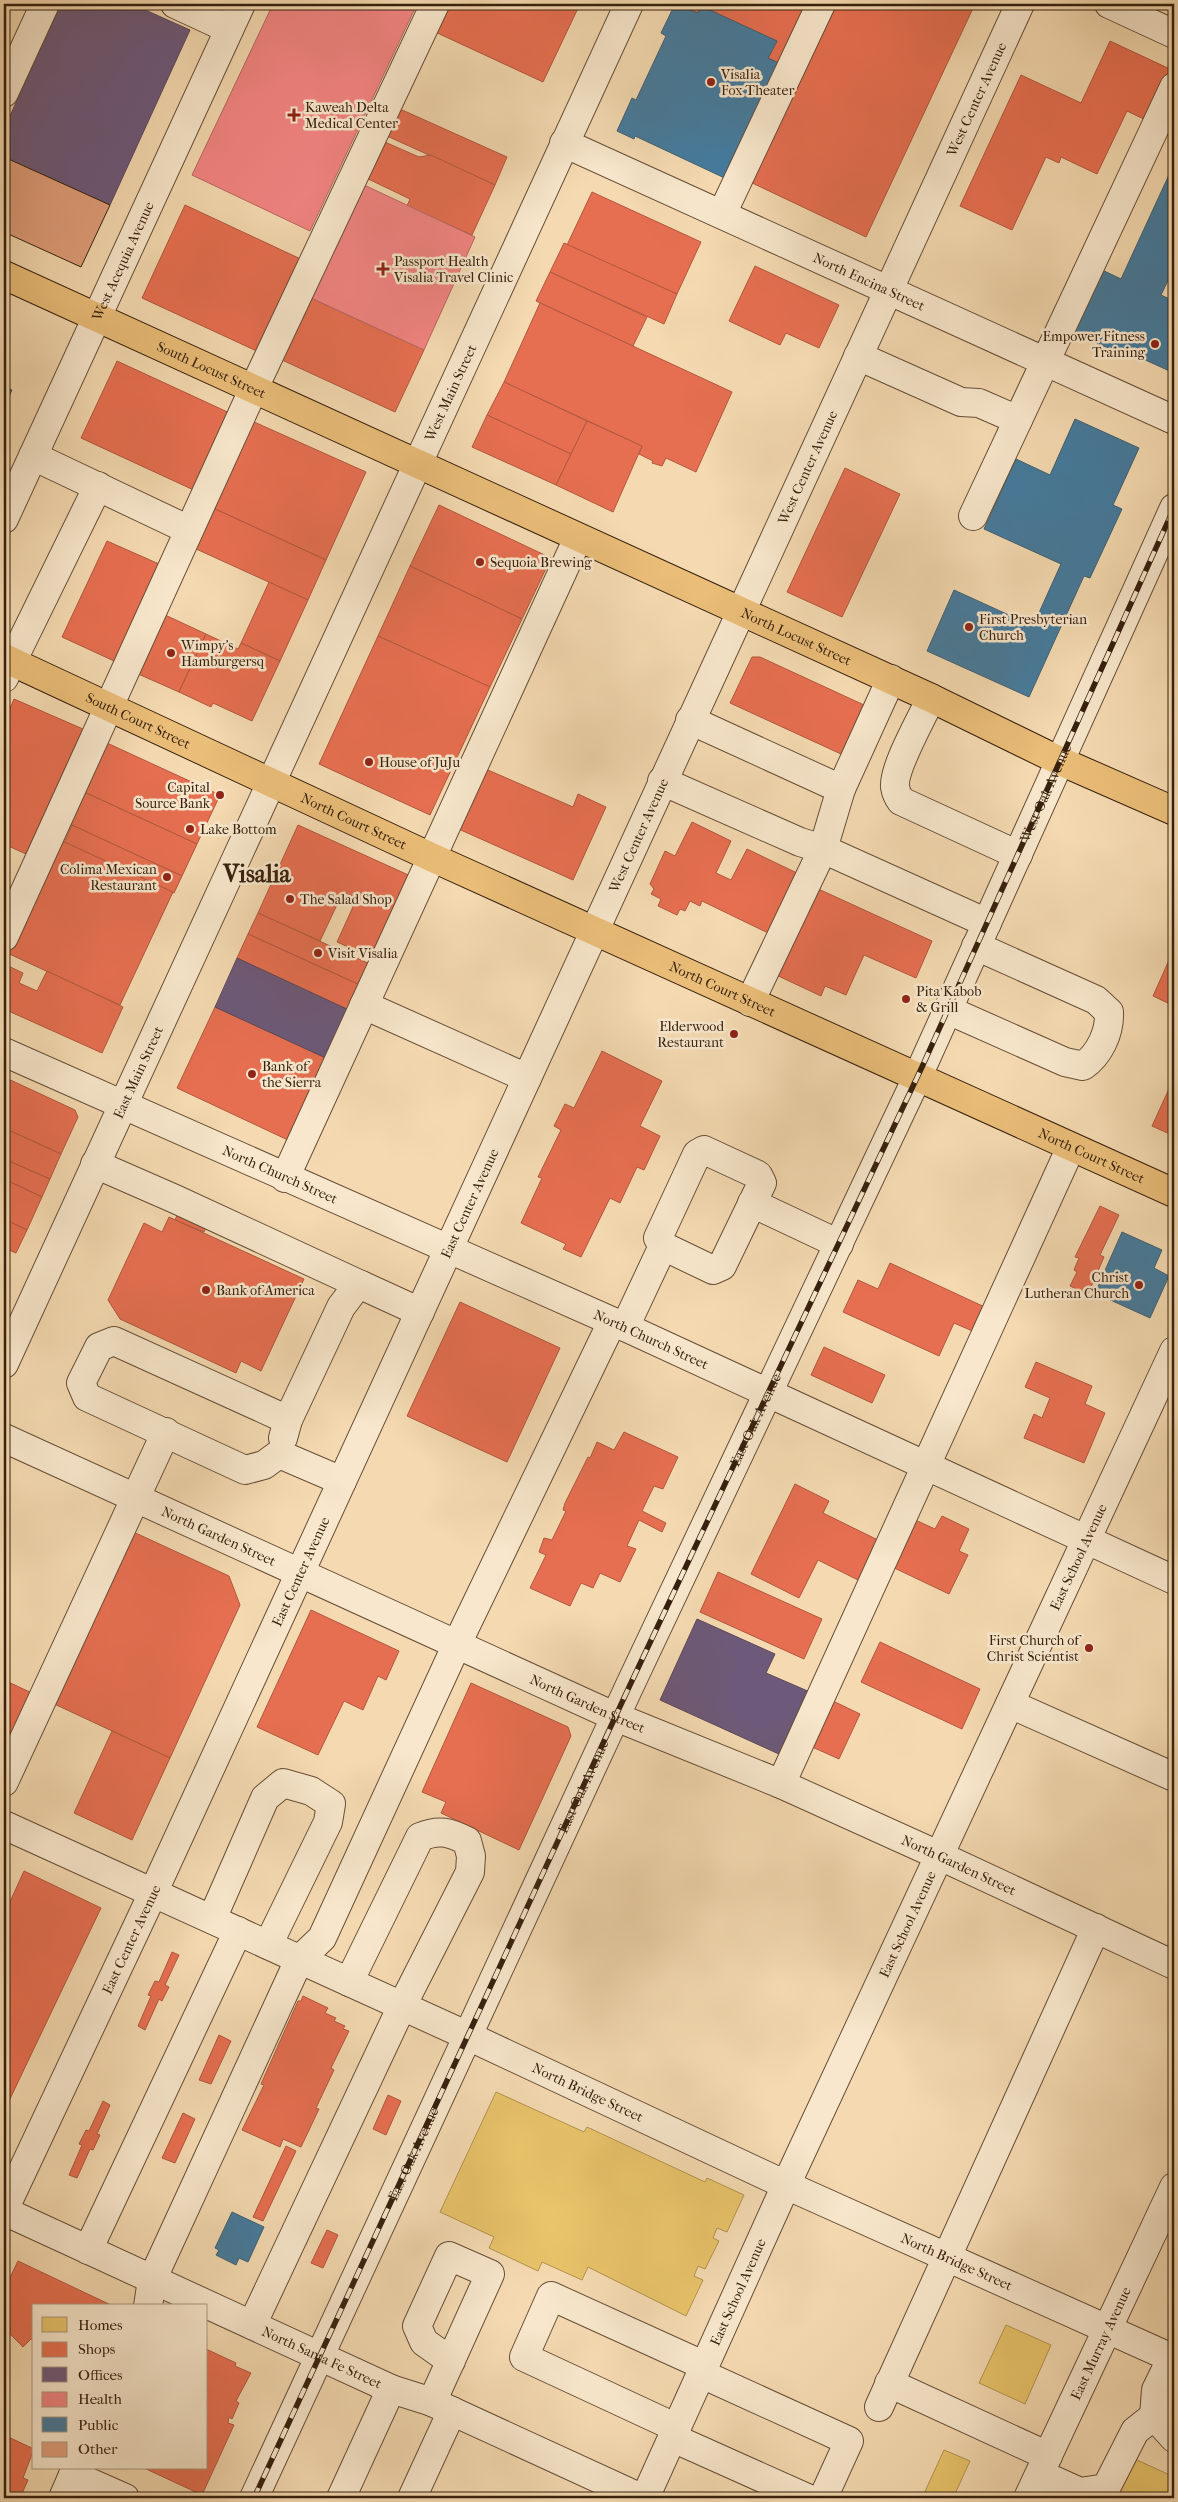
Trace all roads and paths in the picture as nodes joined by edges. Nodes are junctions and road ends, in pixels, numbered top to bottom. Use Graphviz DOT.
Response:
graph roads {
  1 [pos="45,4"];
  2 [pos="175,4"];
  3 [pos="241,4"];
  4 [pos="435,4"];
  5 [pos="629,4"];
  6 [pos="821,4"];
  7 [pos="1020,4"];
  8 [pos="1109,4"];
  9 [pos="229,29"];
  10 [pos="1174,34"];
  11 [pos="1174,87"];
  12 [pos="4,93"];
  13 [pos="564,143"];
  14 [pos="722,214"];
  15 [pos="4,275"];
  16 [pos="888,290"];
  17 [pos="96,317"];
  18 [pos="858,356"];
  19 [pos="1045,361"];
  20 [pos="254,388"];
  21 [pos="1018,420"];
  22 [pos="1174,420"];
  23 [pos="33,456"];
  24 [pos="418,464"];
  25 [pos="98,486"];
  26 [pos="1174,508"];
  27 [pos="974,516"];
  28 [pos="4,519"];
  29 [pos="189,530"];
  30 [pos="578,538"];
  31 [pos="740,611"];
  32 [pos="7,666"];
  33 [pos="890,679"];
  34 [pos="931,698"];
  35 [pos="110,706"];
  36 [pos="690,720"];
  37 [pos="1060,761"];
  38 [pos="662,781"];
  39 [pos="272,782"];
  40 [pos="840,789"];
  41 [pos="1174,811"];
  42 [pos="823,849"];
  43 [pos="1018,855"];
  44 [pos="431,857"];
  45 [pos="13,888"];
  46 [pos="593,931"];
  47 [pos="982,935"];
  48 [pos="4,937"];
  49 [pos="750,1002"];
  50 [pos="364,1005"];
  51 [pos="948,1010"];
  52 [pos="4,1052"];
  53 [pos="527,1078"];
  54 [pos="917,1078"];
  55 [pos="122,1106"];
  56 [pos="1071,1147"];
  57 [pos="95,1164"];
  58 [pos="285,1178"];
  59 [pos="1174,1193"];
  60 [pos="752,1203"];
  61 [pos="839,1244"];
  62 [pos="663,1246"];
  63 [pos="448,1250"];
  64 [pos="361,1285"];
  65 [pos="420,1312"];
  66 [pos="619,1324"];
  67 [pos="1174,1351"];
  68 [pos="4,1364"];
  69 [pos="770,1392"];
  70 [pos="288,1420"];
  71 [pos="166,1432"];
  72 [pos="4,1438"];
  73 [pos="279,1454"];
  74 [pos="928,1466"];
  75 [pos="342,1481"];
  76 [pos="135,1498"];
  77 [pos="1088,1541"];
  78 [pos="299,1572"];
  79 [pos="1174,1580"];
  80 [pos="457,1644"];
  81 [pos="1010,1704"];
  82 [pos="616,1717"];
  83 [pos="1174,1777"];
  84 [pos="4,1782"];
  85 [pos="781,1784"];
  86 [pos="4,1824"];
  87 [pos="938,1855"];
  88 [pos="153,1893"];
  89 [pos="212,1919"];
  90 [pos="1096,1928"];
  91 [pos="238,1931"];
  92 [pos="268,1945"];
  93 [pos="300,1960"];
  94 [pos="1174,1965"];
  95 [pos="349,1982"];
  96 [pos="402,2006"];
  97 [pos="468,2036"];
  98 [pos="786,2184"];
  99 [pos="1174,2188"];
  100 [pos="4,2211"];
  101 [pos="88,2250"];
  102 [pos="948,2257"];
  103 [pos="150,2293"];
  104 [pos="185,2304"];
  105 [pos="208,2311"];
  106 [pos="252,2325"];
  107 [pos="1109,2328"];
  108 [pos="321,2357"];
  109 [pos="1173,2358"];
  110 [pos="451,2361"];
  111 [pos="703,2370"];
  112 [pos="392,2389"];
  113 [pos="442,2407"];
  114 [pos="1154,2416"];
  115 [pos="675,2433"];
  116 [pos="1174,2438"];
  117 [pos="1044,2465"];
  118 [pos="71,2480"];
  119 [pos="124,2498"];
  120 [pos="254,2498"];
  121 [pos="341,2498"];
  122 [pos="412,2498"];
  123 [pos="641,2498"];
  124 [pos="645,2498"];
  125 [pos="807,2498"];
  126 [pos="822,2498"];
  127 [pos="1028,2498"];
  1 -- 12 [label="street"];
  2 -- 9 [label="street"];
  3 -- 9 [label="street, West Acequia Avenue"];
  4 -- 20 [label="street"];
  5 -- 13 [label="street, West Main Street"];
  6 -- 14 [label="street"];
  7 -- 16 [label="street, West Center Avenue"];
  8 -- 10 [label="street"];
  9 -- 17 [label="street, West Acequia Avenue"];
  11 -- 19 [label="street"];
  13 -- 14 [label="street, North Encina Street"];
  13 -- 24 [label="street, West Main Street"];
  14 -- 16 [label="street, North Encina Street"];
  15 -- 17 [label="main road, South Locust Street"];
  16 -- 18 [label="street, West Center Avenue"];
  16 -- 19 [label="street, North Encina Street"];
  17 -- 20 [label="main road, South Locust Street"];
  17 -- 23 [label="street, West Acequia Avenue"];
  18 -- 21 [label="street"];
  18 -- 31 [label="street, West Center Avenue"];
  19 -- 21 [label="street"];
  19 -- 22 [label="street, North Encina Street"];
  20 -- 24 [label="main road, South Locust Street"];
  20 -- 29 [label="street"];
  21 -- 27 [label="street"];
  23 -- 25 [label="street"];
  23 -- 28 [label="street, West Acequia Avenue"];
  24 -- 30 [label="main road, North Locust Street"];
  24 -- 39 [label="street, West Main Street"];
  25 -- 29 [label="street"];
  25 -- 32 [label="street"];
  26 -- 37 [label="street, West Oak Avenue"];
  29 -- 35 [label="street"];
  30 -- 31 [label="main road, North Locust Street"];
  30 -- 44 [label="street"];
  31 -- 33 [label="main road, North Locust Street"];
  31 -- 36 [label="street, West Center Avenue"];
  32 -- 35 [label="main road, South Court Street"];
  33 -- 34 [label="main road, North Locust Street"];
  33 -- 40 [label="street"];
  34 -- 37 [label="main road, North Locust Street"];
  34 -- 43 [label="street"];
  35 -- 39 [label="main road, South Court Street"];
  35 -- 45 [label="street"];
  36 -- 38 [label="street, West Center Avenue"];
  36 -- 40 [label="street"];
  37 -- 41 [label="main road, North Locust Street"];
  37 -- 43 [label="street, West Oak Avenue"];
  38 -- 42 [label="street"];
  38 -- 46 [label="street, West Center Avenue"];
  39 -- 44 [label="main road, North Court Street"];
  39 -- 55 [label="street, East Main Street"];
  40 -- 42 [label="street"];
  42 -- 47 [label="street"];
  42 -- 49 [label="street"];
  43 -- 47 [label="street, West Oak Avenue"];
  44 -- 46 [label="main road, North Court Street"];
  44 -- 50 [label="street"];
  45 -- 48 [label="street"];
  46 -- 49 [label="main road, North Court Street"];
  46 -- 53 [label="street, East Center Avenue"];
  47 -- 51 [label="street, West Oak Avenue"];
  47 -- 51 [label="street"];
  49 -- 54 [label="main road, North Court Street"];
  50 -- 53 [label="street"];
  50 -- 58 [label="street"];
  51 -- 54 [label="street, West Oak Avenue"];
  52 -- 55 [label="street, North Church Street"];
  53 -- 63 [label="street, East Center Avenue"];
  54 -- 56 [label="main road, North Court Street"];
  54 -- 61 [label="street, East Oak Avenue"];
  55 -- 57 [label="street, East Main Street"];
  55 -- 58 [label="street, North Church Street"];
  56 -- 59 [label="main road, North Court Street"];
  56 -- 74 [label="street"];
  57 -- 64 [label="street"];
  57 -- 68 [label="street, East Main Street"];
  58 -- 63 [label="street, North Church Street"];
  60 -- 61 [label="street"];
  60 -- 62 [label="street"];
  60 -- 62 [label="street"];
  61 -- 69 [label="street, East Oak Avenue"];
  62 -- 66 [label="street"];
  63 -- 65 [label="street, East Center Avenue"];
  63 -- 66 [label="street, North Church Street"];
  64 -- 65 [label="street"];
  64 -- 70 [label="street"];
  65 -- 75 [label="street, East Center Avenue"];
  66 -- 69 [label="street, North Church Street"];
  66 -- 80 [label="street"];
  67 -- 77 [label="street, East School Avenue"];
  69 -- 74 [label="street, North Church Street"];
  69 -- 82 [label="street, East Oak Avenue"];
  70 -- 71 [label="street"];
  70 -- 73 [label="street"];
  71 -- 73 [label="street"];
  71 -- 76 [label="street"];
  72 -- 76 [label="street, North Garden Street"];
  73 -- 75 [label="street"];
  74 -- 77 [label="street, North Church Street"];
  74 -- 85 [label="street"];
  75 -- 78 [label="street, East Center Avenue"];
  76 -- 78 [label="street, North Garden Street"];
  76 -- 84 [label="street"];
  77 -- 79 [label="street, North Church Street"];
  77 -- 81 [label="street, East School Avenue"];
  78 -- 80 [label="street, North Garden Street"];
  78 -- 88 [label="street, East Center Avenue"];
  80 -- 82 [label="street, North Garden Street"];
  80 -- 93 [label="street"];
  81 -- 83 [label="street"];
  81 -- 87 [label="street, East School Avenue"];
  82 -- 85 [label="street, North Garden Street"];
  82 -- 97 [label="street, East Oak Avenue"];
  85 -- 87 [label="street, North Garden Street"];
  86 -- 88 [label="street, North Bridge Street"];
  87 -- 90 [label="street, North Garden Street"];
  87 -- 98 [label="street, East School Avenue"];
  88 -- 89 [label="street, North Bridge Street"];
  88 -- 100 [label="street, East Center Avenue"];
  89 -- 91 [label="street, North Bridge Street"];
  89 -- 92 [label="street"];
  90 -- 94 [label="street, North Garden Street"];
  90 -- 102 [label="street"];
  91 -- 92 [label="street, North Bridge Street"];
  91 -- 101 [label="street"];
  92 -- 93 [label="street, North Bridge Street"];
  93 -- 95 [label="street, North Bridge Street"];
  93 -- 103 [label="street"];
  95 -- 96 [label="street, North Bridge Street"];
  95 -- 96 [label="street"];
  96 -- 97 [label="street, North Bridge Street"];
  96 -- 106 [label="street"];
  97 -- 98 [label="street, North Bridge Street"];
  97 -- 108 [label="street, East Oak Avenue"];
  98 -- 102 [label="street, North Bridge Street"];
  98 -- 111 [label="street, East School Avenue"];
  99 -- 107 [label="street, East Murray Avenue"];
  100 -- 101 [label="street, North Santa Fe Street"];
  101 -- 103 [label="street, North Santa Fe Street"];
  102 -- 107 [label="street, North Bridge Street"];
  102 -- 117 [label="street"];
  103 -- 104 [label="street, North Santa Fe Street"];
  105 -- 106 [label="street, North Santa Fe Street"];
  106 -- 108 [label="street, North Santa Fe Street"];
  107 -- 109 [label="street, North Bridge Street"];
  107 -- 117 [label="street, East Murray Avenue"];
  108 -- 112 [label="street, North Santa Fe Street"];
  108 -- 120 [label="street, East Oak Avenue"];
  109 -- 114 [label="street"];
  110 -- 113 [label="street"];
  111 -- 115 [label="street, East School Avenue"];
  111 -- 115 [label="street"];
  111 -- 126 [label="street"];
  112 -- 113 [label="street, North Santa Fe Street"];
  112 -- 121 [label="street"];
  113 -- 122 [label="street"];
  113 -- 123 [label="street, North Santa Fe Street"];
  114 -- 116 [label="street"];
  114 -- 117 [label="street"];
  115 -- 124 [label="street, East School Avenue"];
  115 -- 125 [label="street"];
  117 -- 127 [label="street, East Murray Avenue"];
  118 -- 119 [label="street"];
}
